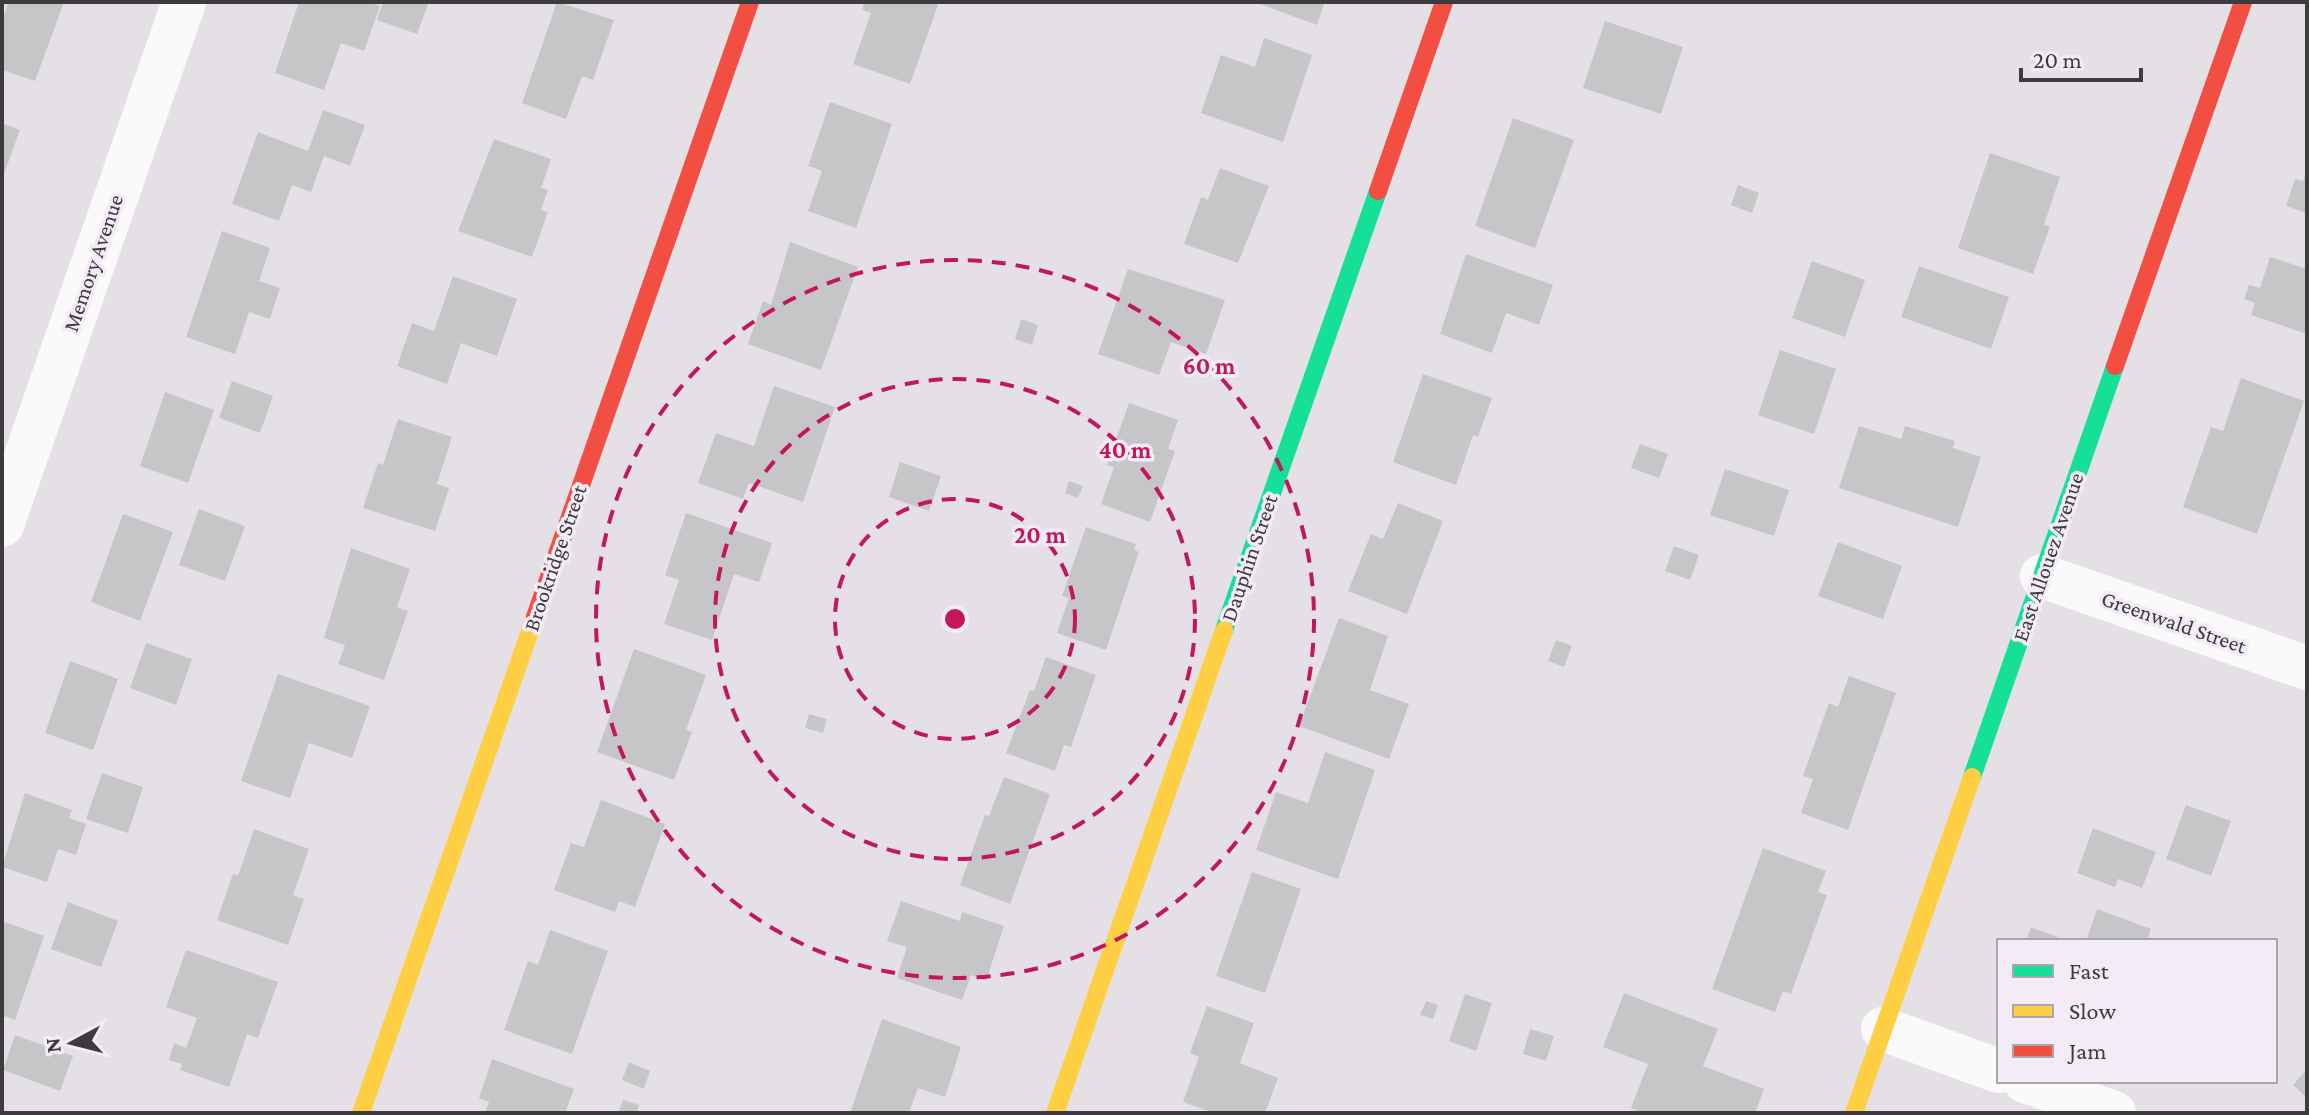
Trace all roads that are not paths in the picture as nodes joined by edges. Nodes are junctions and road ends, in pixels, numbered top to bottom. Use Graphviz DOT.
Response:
graph roads {
  1 [pos="184,2"];
  2 [pos="750,2"];
  3 [pos="1444,2"];
  4 [pos="2243,2"];
  5 [pos="2,525"];
  6 [pos="2042,576"];
  7 [pos="2307,668"];
  8 [pos="1883,1029"];
  9 [pos="1997,1070"];
  10 [pos="2031,1083"];
  11 [pos="361,1113"];
  12 [pos="1055,1113"];
  13 [pos="1854,1113"];
  14 [pos="2114,1113"];
  1 -- 5 [label="street, Memory Avenue"];
  2 -- 11 [label="street, Brookridge Street"];
  3 -- 12 [label="street, Dauphin Street"];
  4 -- 6 [label="street, East Allouez Avenue"];
  6 -- 7 [label="street, Greenwald Street"];
  6 -- 8 [label="street, East Allouez Avenue"];
  8 -- 9 [label="street"];
  8 -- 13 [label="street, East Allouez Avenue"];
  10 -- 14 [label="street"];
}
